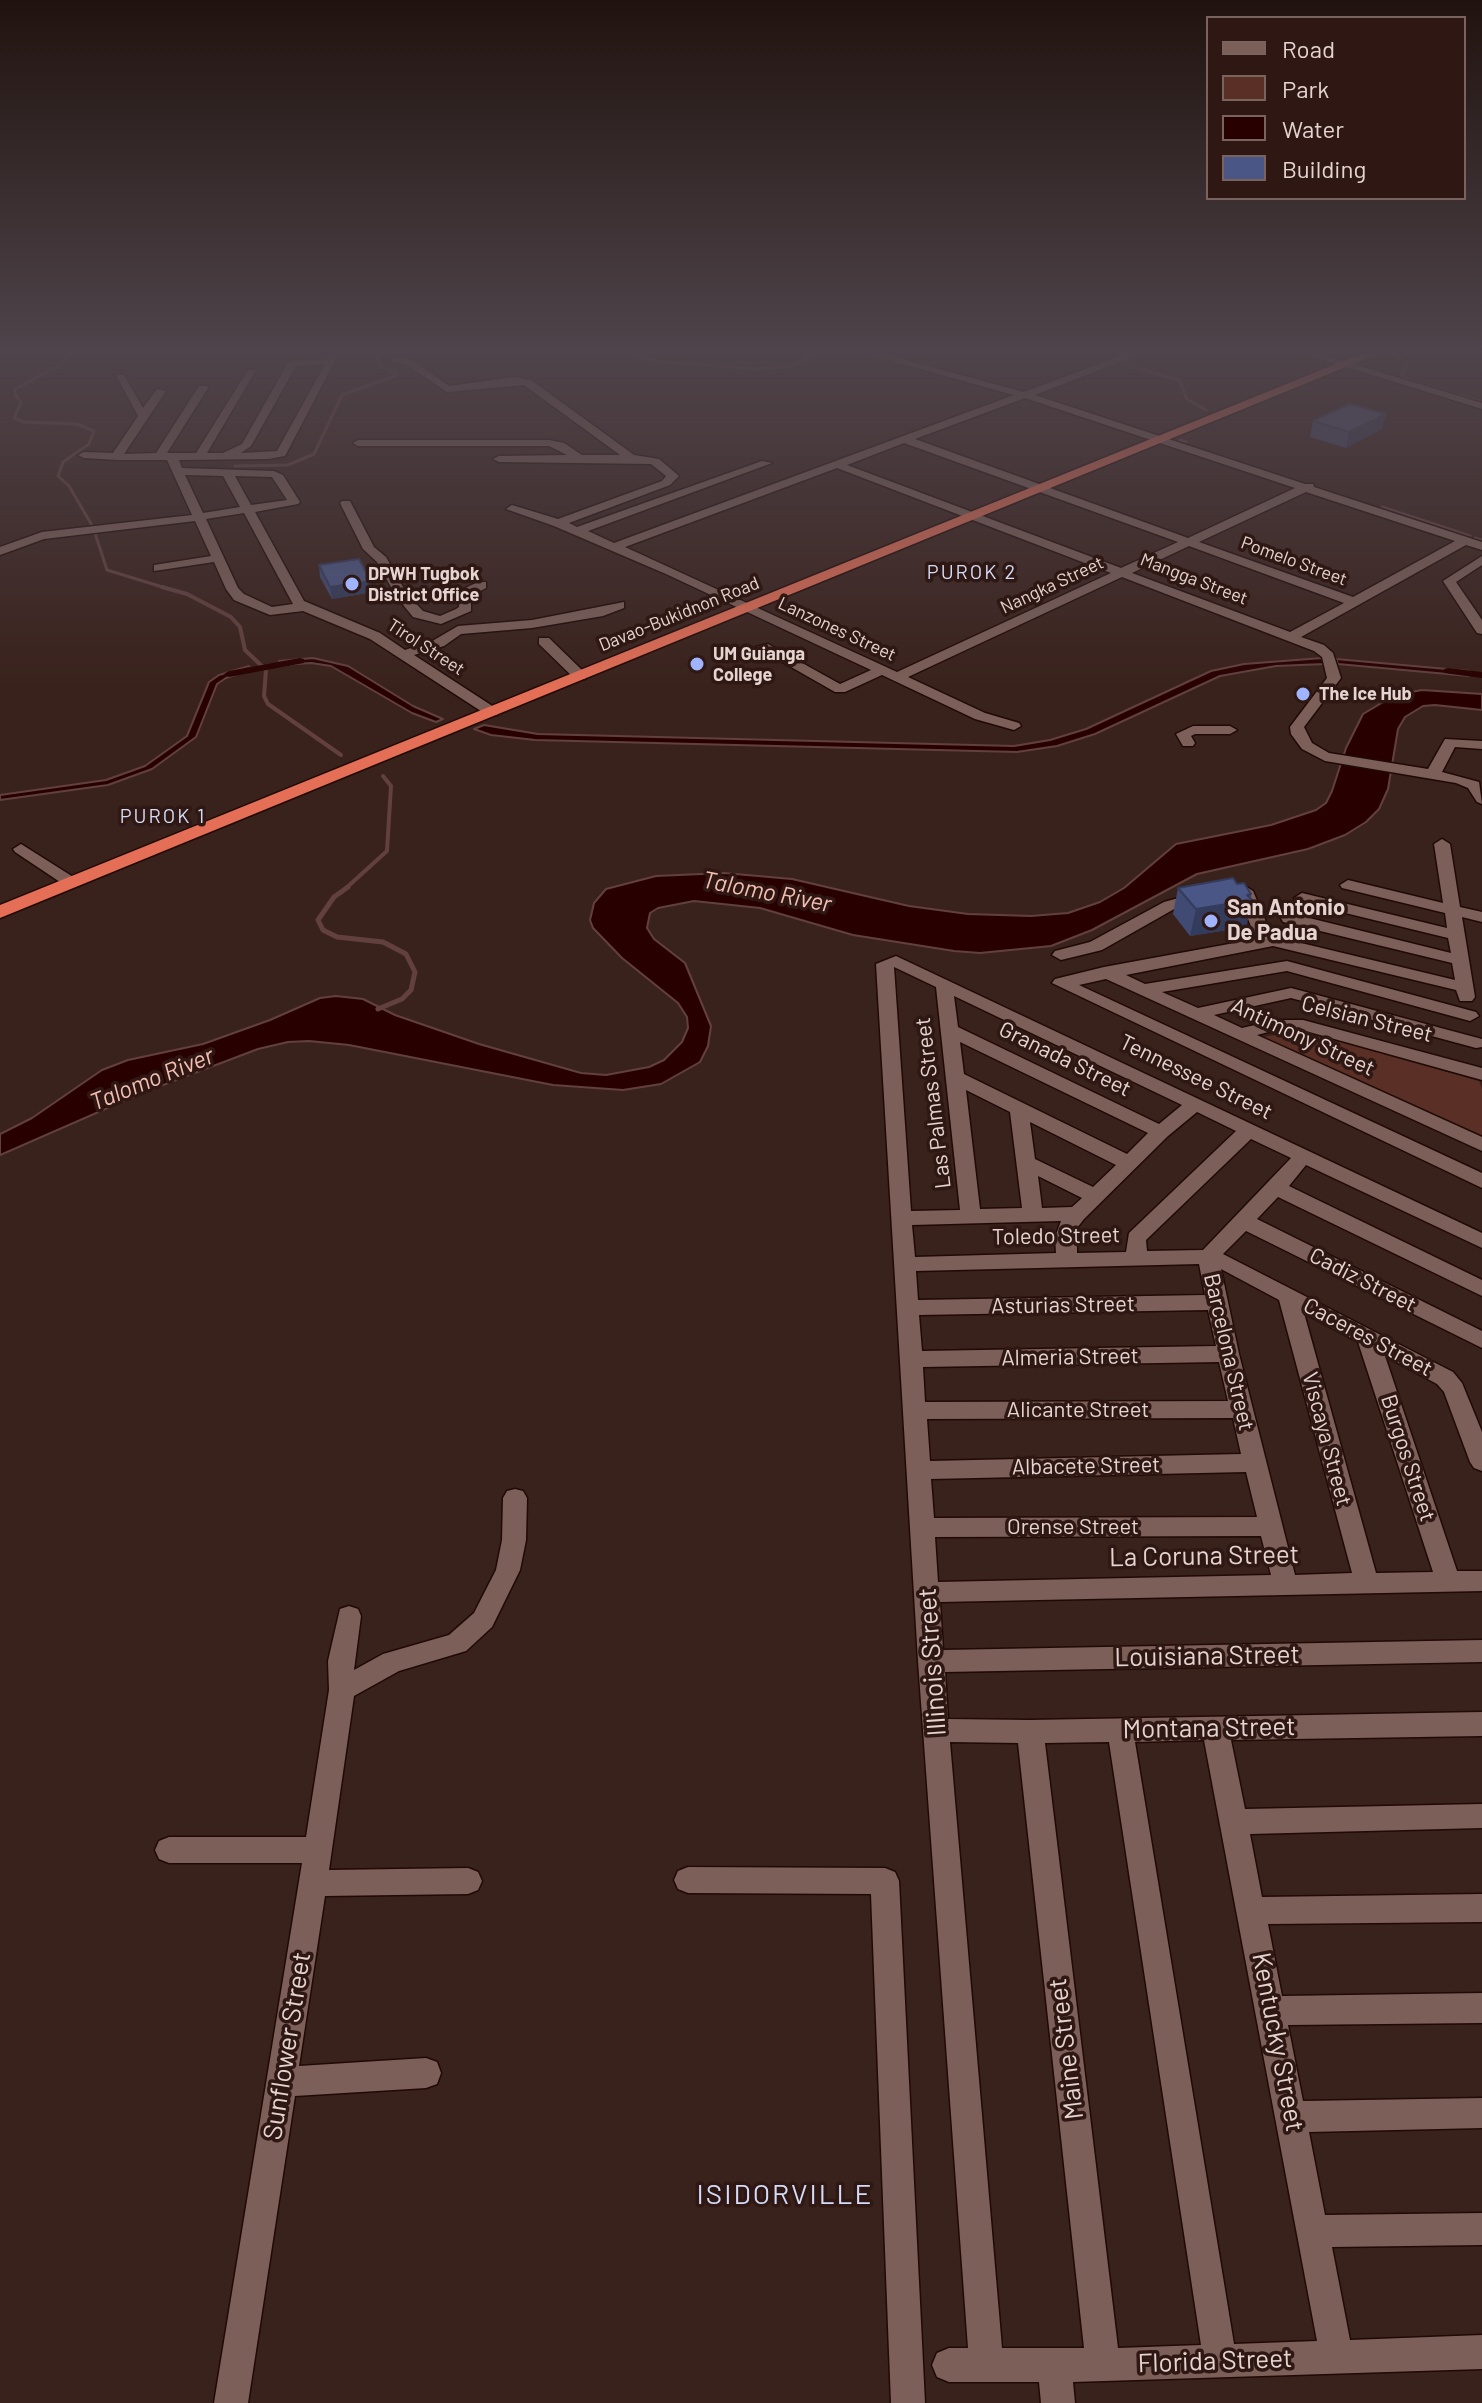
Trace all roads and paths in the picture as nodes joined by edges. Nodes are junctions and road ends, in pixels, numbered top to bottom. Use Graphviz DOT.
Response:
graph roads {
  1 [pos="175,465"];
  2 [pos="660,465"];
  3 [pos="771,465"];
  4 [pos="825,465"];
  5 [pos="838,465"];
  6 [pos="975,465"];
  7 [pos="1100,465"];
  8 [pos="1245,465"];
  9 [pos="783,470"];
  10 [pos="176,471"];
  11 [pos="227,472"];
  12 [pos="1309,486"];
  13 [pos="1041,489"];
  14 [pos="346,503"];
  15 [pos="512,509"];
  16 [pos="248,511"];
  17 [pos="975,516"];
  18 [pos="200,517"];
  19 [pos="558,523"];
  20 [pos="577,531"];
  21 [pos="1468,539"];
  22 [pos="1188,542"];
  23 [pos="1482,546"];
  24 [pos="614,547"];
  25 [pos="0,551"];
  26 [pos="218,558"];
  27 [pos="1477,564"];
  28 [pos="158,568"];
  29 [pos="1122,573"];
  30 [pos="1482,579"];
  31 [pos="482,585"];
  32 [pos="1357,603"];
  33 [pos="619,605"];
  34 [pos="302,607"];
  35 [pos="748,608"];
  36 [pos="441,620"];
  37 [pos="1482,630"];
  38 [pos="448,634"];
  39 [pos="1291,637"];
  40 [pos="544,641"];
  41 [pos="763,647"];
  42 [pos="405,654"];
  43 [pos="882,670"];
  44 [pos="580,676"];
  45 [pos="897,677"];
  46 [pos="492,712"];
  47 [pos="1014,726"];
  48 [pos="1230,730"];
  49 [pos="1188,743"];
  50 [pos="1482,745"];
  51 [pos="1425,773"];
  52 [pos="1479,788"];
  53 [pos="1442,844"];
  54 [pos="21,849"];
  55 [pos="72,883"];
  56 [pos="1348,885"];
  57 [pos="1302,898"];
  58 [pos="1452,910"];
  59 [pos="0,912"];
  60 [pos="1482,917"];
  61 [pos="1289,918"];
  62 [pos="1455,935"];
  63 [pos="1265,941"];
  64 [pos="1061,955"];
  65 [pos="889,960"];
  66 [pos="1459,960"];
  67 [pos="1104,972"];
  68 [pos="944,983"];
  69 [pos="1464,987"];
  70 [pos="1143,990"];
  71 [pos="1196,1014"];
  72 [pos="1470,1016"];
  73 [pos="948,1029"];
  74 [pos="1241,1034"];
  75 [pos="1259,1043"];
  76 [pos="1476,1043"];
  77 [pos="1482,1063"];
  78 [pos="1232,1064"];
  79 [pos="1482,1074"];
  80 [pos="953,1076"];
  81 [pos="1196,1104"];
  82 [pos="1019,1107"];
  83 [pos="1249,1130"];
  84 [pos="1161,1132"];
  85 [pos="1482,1145"];
  86 [pos="1304,1155"];
  87 [pos="1026,1162"];
  88 [pos="1129,1163"];
  89 [pos="1482,1181"];
  90 [pos="1276,1188"];
  91 [pos="1095,1196"];
  92 [pos="1077,1214"];
  93 [pos="1033,1215"];
  94 [pos="971,1216"];
  95 [pos="902,1218"];
  96 [pos="1244,1221"];
  97 [pos="1482,1241"];
  98 [pos="1208,1257"];
  99 [pos="1137,1258"];
  100 [pos="1067,1260"];
  101 [pos="905,1264"];
  102 [pos="1482,1289"];
  103 [pos="1288,1294"];
  104 [pos="1217,1302"];
  105 [pos="908,1308"];
  106 [pos="1367,1336"];
  107 [pos="1482,1340"];
  108 [pos="1228,1354"];
  109 [pos="911,1359"];
  110 [pos="1242,1409"];
  111 [pos="915,1411"];
  112 [pos="1482,1462"];
  113 [pos="1254,1463"];
  114 [pos="919,1470"];
  115 [pos="515,1498"];
  116 [pos="1271,1526"];
  117 [pos="923,1528"];
  118 [pos="1448,1581"];
  119 [pos="1482,1581"];
  120 [pos="1285,1583"];
  121 [pos="1367,1583"];
  122 [pos="927,1592"];
  123 [pos="349,1616"];
  124 [pos="1482,1651"];
  125 [pos="931,1661"];
  126 [pos="342,1690"];
  127 [pos="1482,1724"];
  128 [pos="1215,1727"];
  129 [pos="936,1730"];
  130 [pos="1120,1730"];
  131 [pos="1030,1732"];
  132 [pos="1482,1816"];
  133 [pos="1235,1822"];
  134 [pos="169,1850"];
  135 [pos="318,1850"];
  136 [pos="688,1880"];
  137 [pos="468,1881"];
  138 [pos="313,1883"];
  139 [pos="1482,1908"];
  140 [pos="1253,1911"];
  141 [pos="1482,2008"];
  142 [pos="1272,2011"];
  143 [pos="426,2073"];
  144 [pos="282,2082"];
  145 [pos="1482,2113"];
  146 [pos="1292,2117"];
  147 [pos="1482,2229"];
  148 [pos="1314,2231"];
  149 [pos="1482,2352"];
  150 [pos="1337,2357"];
  151 [pos="1220,2361"];
  152 [pos="949,2365"];
  153 [pos="986,2365"];
  154 [pos="1054,2365"];
  155 [pos="1103,2365"];
  156 [pos="231,2403"];
  157 [pos="908,2403"];
  158 [pos="1058,2403"];
  1 -- 10 [label="street"];
  2 -- 19 [label="street"];
  3 -- 9 [label="street"];
  4 -- 9 [label="street"];
  5 -- 17 [label="street, Mangga Street"];
  6 -- 13 [label="street, Pomelo Street"];
  7 -- 13 [label="highway, Davao-Bukidnon Road"];
  8 -- 12 [label="street"];
  9 -- 20 [label="street"];
  9 -- 24 [label="street"];
  10 -- 11 [label="street"];
  10 -- 18 [label="street"];
  11 -- 16 [label="street"];
  11 -- 16 [label="street"];
  12 -- 21 [label="street"];
  12 -- 22 [label="street, Nangka Street"];
  13 -- 17 [label="highway, Davao-Bukidnon Road"];
  13 -- 22 [label="street, Pomelo Street"];
  14 -- 36 [label="street"];
  15 -- 19 [label="street, Lanzones Street"];
  16 -- 18 [label="street"];
  16 -- 34 [label="street"];
  17 -- 29 [label="street, Mangga Street"];
  17 -- 35 [label="highway, Davao-Bukidnon Road"];
  18 -- 25 [label="street"];
  18 -- 26 [label="street"];
  19 -- 20 [label="street, Lanzones Street"];
  20 -- 24 [label="street, Lanzones Street"];
  21 -- 23 [label="street"];
  21 -- 32 [label="street"];
  22 -- 29 [label="street, Nangka Street"];
  22 -- 32 [label="street, Pomelo Street"];
  24 -- 35 [label="street, Lanzones Street"];
  26 -- 28 [label="street"];
  26 -- 34 [label="street"];
  27 -- 30 [label="street"];
  27 -- 37 [label="street"];
  29 -- 39 [label="street, Mangga Street"];
  29 -- 45 [label="street, Nangka Street"];
  31 -- 36 [label="street"];
  32 -- 39 [label="street"];
  33 -- 38 [label="street"];
  34 -- 42 [label="street, Tirol Street"];
  35 -- 43 [label="street, Lanzones Street"];
  35 -- 44 [label="highway, Davao-Bukidnon Road"];
  36 -- 38 [label="street"];
  38 -- 42 [label="street"];
  39 -- 51 [label="street, Mangga Street"];
  40 -- 44 [label="street"];
  41 -- 43 [label="street"];
  42 -- 46 [label="street, Tirol Street"];
  43 -- 45 [label="street, Lanzones Street"];
  44 -- 46 [label="highway, Davao-Bukidnon Road"];
  45 -- 47 [label="street, Lanzones Street"];
  46 -- 55 [label="highway, Davao-Bukidnon Road"];
  48 -- 49 [label="street"];
  50 -- 51 [label="street"];
  51 -- 52 [label="street, Mangga Street"];
  53 -- 58 [label="street"];
  54 -- 55 [label="street"];
  55 -- 59 [label="highway, Davao-Bukidnon Road"];
  56 -- 58 [label="street"];
  57 -- 62 [label="street"];
  58 -- 60 [label="street"];
  58 -- 62 [label="street"];
  61 -- 66 [label="street"];
  62 -- 66 [label="street"];
  63 -- 64 [label="street"];
  63 -- 67 [label="street"];
  63 -- 69 [label="street"];
  65 -- 68 [label="street, Tennessee Street"];
  65 -- 95 [label="street, Illinois Street"];
  66 -- 69 [label="street"];
  67 -- 70 [label="street, Antimony Street"];
  67 -- 78 [label="street"];
  68 -- 73 [label="street, Las Palmas Street"];
  68 -- 81 [label="street, Tennessee Street"];
  69 -- 72 [label="street"];
  70 -- 71 [label="street, Antimony Street"];
  70 -- 72 [label="street"];
  71 -- 74 [label="street, Antimony Street"];
  71 -- 76 [label="street"];
  72 -- 76 [label="street"];
  73 -- 80 [label="street, Las Palmas Street"];
  73 -- 84 [label="street, Granada Street"];
  74 -- 75 [label="street, Antimony Street"];
  74 -- 79 [label="street, Celsian Street"];
  75 -- 78 [label="street"];
  75 -- 85 [label="street, Antimony Street"];
  76 -- 77 [label="street"];
  78 -- 89 [label="street"];
  80 -- 82 [label="street"];
  80 -- 94 [label="street, Las Palmas Street"];
  81 -- 83 [label="street, Tennessee Street"];
  81 -- 84 [label="street"];
  82 -- 87 [label="street"];
  82 -- 88 [label="street"];
  83 -- 86 [label="street, Tennessee Street"];
  83 -- 99 [label="street"];
  84 -- 88 [label="street"];
  86 -- 90 [label="street, Barcelona Street"];
  86 -- 97 [label="street, Tennessee Street"];
  87 -- 91 [label="street"];
  87 -- 93 [label="street"];
  88 -- 91 [label="street"];
  90 -- 96 [label="street, Barcelona Street"];
  90 -- 102 [label="street"];
  91 -- 92 [label="street"];
  92 -- 93 [label="street"];
  92 -- 100 [label="street"];
  93 -- 94 [label="street"];
  94 -- 95 [label="street"];
  95 -- 101 [label="street, Illinois Street"];
  96 -- 98 [label="street, Barcelona Street"];
  96 -- 107 [label="street, Cadiz Street"];
  98 -- 99 [label="street, Toledo Street"];
  98 -- 103 [label="street, Caceres Street"];
  98 -- 104 [label="street, Barcelona Street"];
  99 -- 100 [label="street, Toledo Street"];
  100 -- 101 [label="street, Toledo Street"];
  101 -- 105 [label="street, Illinois Street"];
  103 -- 106 [label="street, Caceres Street"];
  103 -- 121 [label="street, Viscaya Street"];
  104 -- 105 [label="street, Asturias Street"];
  104 -- 108 [label="street, Barcelona Street"];
  105 -- 109 [label="street, Illinois Street"];
  106 -- 112 [label="street, Caceres Street"];
  106 -- 118 [label="street, Burgos Street"];
  108 -- 109 [label="street, Almeria Street"];
  108 -- 110 [label="street, Barcelona Street"];
  109 -- 111 [label="street, Illinois Street"];
  110 -- 111 [label="street, Alicante Street"];
  110 -- 113 [label="street, Barcelona Street"];
  111 -- 114 [label="street, Illinois Street"];
  113 -- 114 [label="street, Albacete Street"];
  113 -- 116 [label="street, Barcelona Street"];
  114 -- 117 [label="street, Illinois Street"];
  115 -- 126 [label="street"];
  116 -- 117 [label="street, Orense Street"];
  116 -- 120 [label="street, Barcelona Street"];
  117 -- 122 [label="street, Illinois Street"];
  118 -- 119 [label="street, La Coruna Street"];
  118 -- 121 [label="street, La Coruna Street"];
  120 -- 121 [label="street, La Coruna Street"];
  120 -- 122 [label="street, La Coruna Street"];
  122 -- 125 [label="street, Illinois Street"];
  123 -- 126 [label="street, Sunflower Street"];
  124 -- 125 [label="street, Louisiana Street"];
  125 -- 129 [label="street, Illinois Street"];
  126 -- 135 [label="street, Sunflower Street"];
  127 -- 128 [label="street, Montana Street"];
  128 -- 130 [label="street, Montana Street"];
  128 -- 133 [label="street, Kentucky Street"];
  129 -- 131 [label="street, Montana Street"];
  129 -- 153 [label="street, Illinois Street"];
  130 -- 131 [label="street, Montana Street"];
  130 -- 151 [label="street"];
  131 -- 155 [label="street, Maine Street"];
  132 -- 133 [label="street"];
  133 -- 140 [label="street, Kentucky Street"];
  134 -- 135 [label="street"];
  135 -- 138 [label="street, Sunflower Street"];
  136 -- 157 [label="street"];
  137 -- 138 [label="street"];
  138 -- 144 [label="street, Sunflower Street"];
  139 -- 140 [label="street"];
  140 -- 142 [label="street, Kentucky Street"];
  141 -- 142 [label="street"];
  142 -- 146 [label="street, Kentucky Street"];
  143 -- 144 [label="street"];
  144 -- 156 [label="street, Sunflower Street"];
  145 -- 146 [label="street"];
  146 -- 148 [label="street, Kentucky Street"];
  147 -- 148 [label="street"];
  148 -- 150 [label="street, Kentucky Street"];
  149 -- 150 [label="street, Florida Street"];
  150 -- 151 [label="street, Florida Street"];
  151 -- 155 [label="street, Florida Street"];
  152 -- 153 [label="street, Florida Street"];
  153 -- 154 [label="street, Florida Street"];
  154 -- 155 [label="street, Florida Street"];
  154 -- 158 [label="street"];
}
